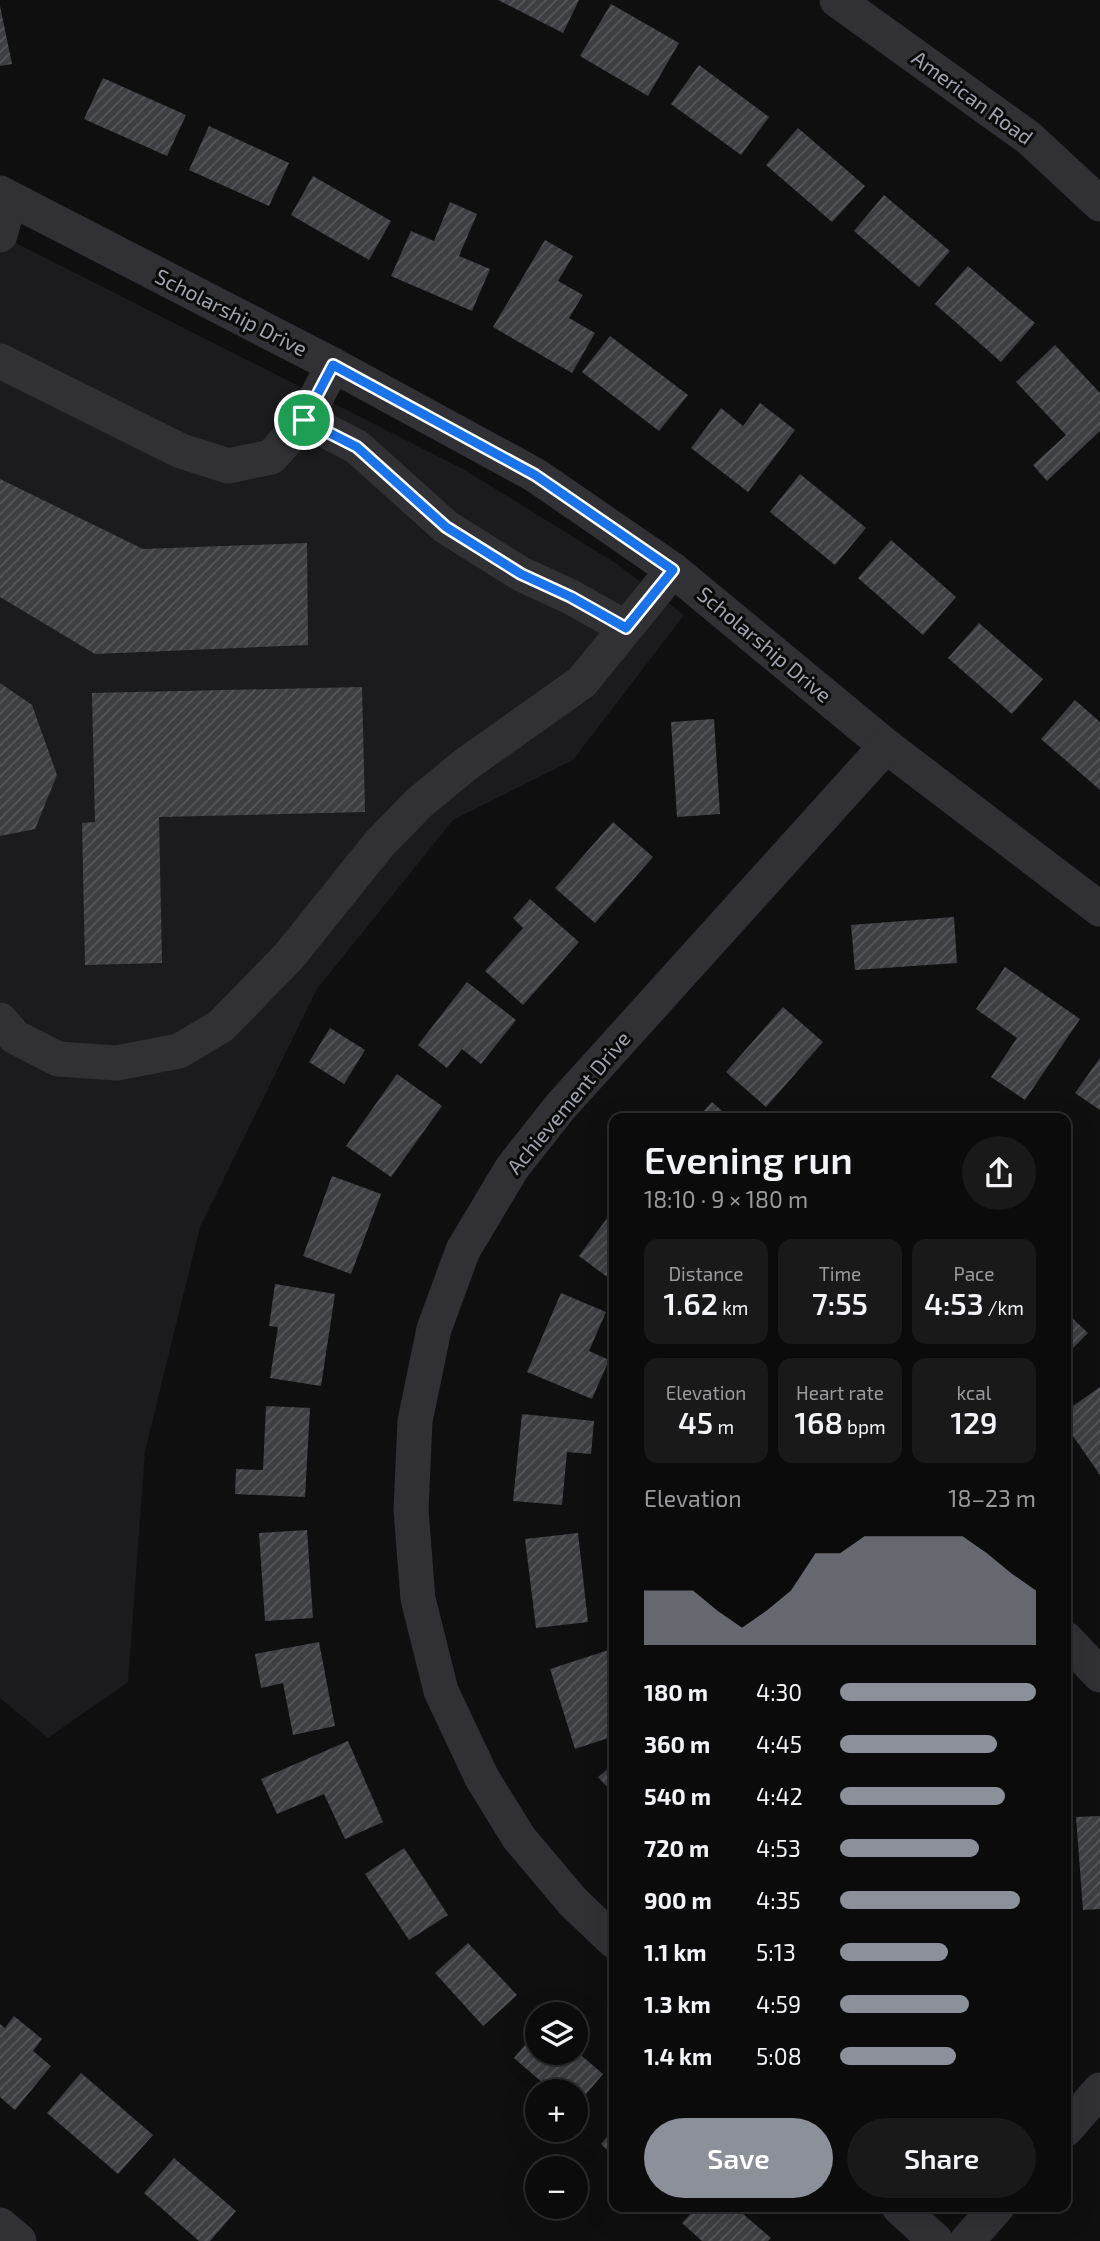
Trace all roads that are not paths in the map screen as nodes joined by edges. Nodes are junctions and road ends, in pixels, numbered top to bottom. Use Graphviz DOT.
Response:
graph roads {
  1 [pos="837,0"];
  2 [pos="5,196"];
  3 [pos="1100,204"];
  4 [pos="0,236"];
  5 [pos="0,361"];
  6 [pos="333,365"];
  7 [pos="304,420"];
  8 [pos="673,570"];
  9 [pos="626,628"];
  10 [pos="886,746"];
  11 [pos="1100,909"];
  12 [pos="0,1020"];
  13 [pos="1071,1644"];
  14 [pos="1100,1675"];
  15 [pos="609,1936"];
  16 [pos="1100,2090"];
  17 [pos="1071,2123"];
  18 [pos="904,2212"];
  19 [pos="993,2212"];
  20 [pos="0,2225"];
  21 [pos="19,2241"];
  22 [pos="936,2241"];
  23 [pos="967,2241"];
  1 -- 3 [label="street, American Road"];
  2 -- 4 [label="street"];
  2 -- 6 [label="street, Scholarship Drive"];
  5 -- 7 [label="street"];
  6 -- 7 [label="street"];
  6 -- 8 [label="street, Scholarship Drive"];
  7 -- 9 [label="street"];
  8 -- 9 [label="street"];
  8 -- 10 [label="street, Scholarship Drive"];
  9 -- 12 [label="street"];
  10 -- 11 [label="street, Scholarship Drive"];
  10 -- 15 [label="street, Achievement Drive"];
  13 -- 14 [label="street"];
  16 -- 17 [label="street"];
  18 -- 22 [label="street"];
  19 -- 23 [label="street"];
  20 -- 21 [label="street"];
}
